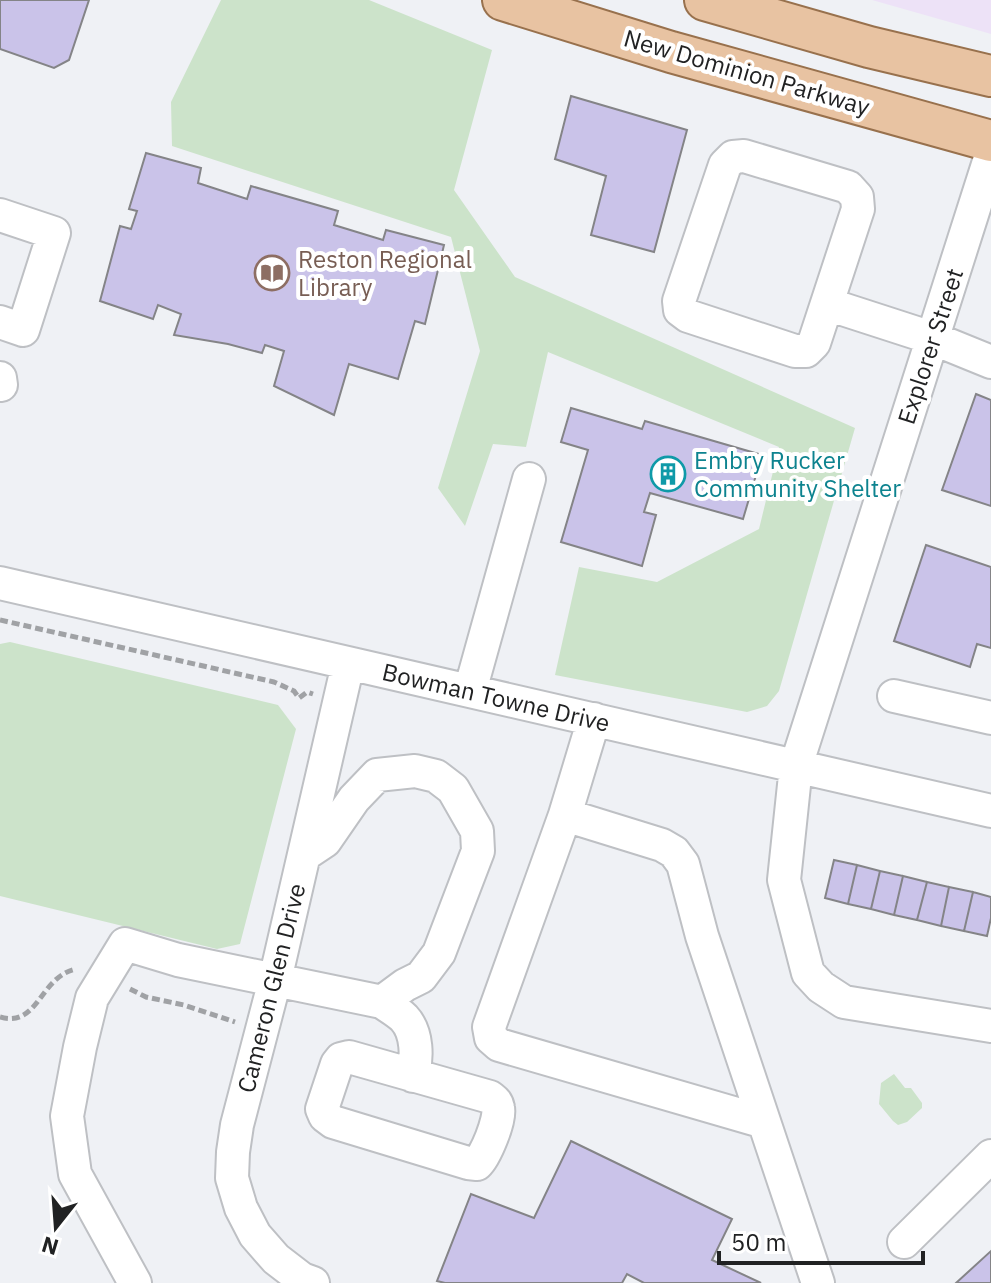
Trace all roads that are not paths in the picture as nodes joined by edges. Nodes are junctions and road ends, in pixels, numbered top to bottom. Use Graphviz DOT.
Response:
graph roads {
  1 [pos="503,0"];
  2 [pos="705,0"];
  3 [pos="991,76"];
  4 [pos="991,141"];
  5 [pos="991,155"];
  6 [pos="0,215"];
  7 [pos="827,304"];
  8 [pos="0,322"];
  9 [pos="932,338"];
  10 [pos="991,362"];
  11 [pos="529,479"];
  12 [pos="0,583"];
  13 [pos="348,664"];
  14 [pos="470,691"];
  15 [pos="894,696"];
  16 [pos="991,718"];
  17 [pos="594,719"];
  18 [pos="796,766"];
  19 [pos="991,811"];
  20 [pos="565,815"];
  21 [pos="304,855"];
  22 [pos="275,980"];
  23 [pos="382,1002"];
  24 [pos="991,1026"];
  25 [pos="413,1076"];
  26 [pos="764,1122"];
  27 [pos="991,1156"];
  28 [pos="904,1242"];
  29 [pos="135,1283"];
  30 [pos="313,1283"];
  31 [pos="818,1283"];
  1 -- 4 [label="main road, New Dominion Parkway"];
  2 -- 3 [label="main road"];
  5 -- 9 [label="street, Explorer Street"];
  6 -- 8 [label="street"];
  7 -- 7 [label="street"];
  7 -- 9 [label="street"];
  9 -- 10 [label="street"];
  9 -- 18 [label="street, Explorer Street"];
  11 -- 14 [label="street"];
  12 -- 13 [label="street, Bowman Towne Drive"];
  13 -- 14 [label="street, Bowman Towne Drive"];
  13 -- 21 [label="street, Cameron Glen Drive"];
  14 -- 17 [label="street, Bowman Towne Drive"];
  15 -- 16 [label="street"];
  17 -- 18 [label="street, Bowman Towne Drive"];
  17 -- 20 [label="street"];
  18 -- 19 [label="street, Bowman Towne Drive"];
  18 -- 24 [label="street, Explorer Street"];
  20 -- 26 [label="street"];
  20 -- 26 [label="street"];
  21 -- 22 [label="street, Cameron Glen Drive"];
  21 -- 23 [label="street"];
  22 -- 23 [label="street"];
  22 -- 29 [label="street"];
  22 -- 30 [label="street, Cameron Glen Drive"];
  23 -- 25 [label="street"];
  25 -- 25 [label="street"];
  26 -- 31 [label="street"];
  27 -- 28 [label="street"];
}
